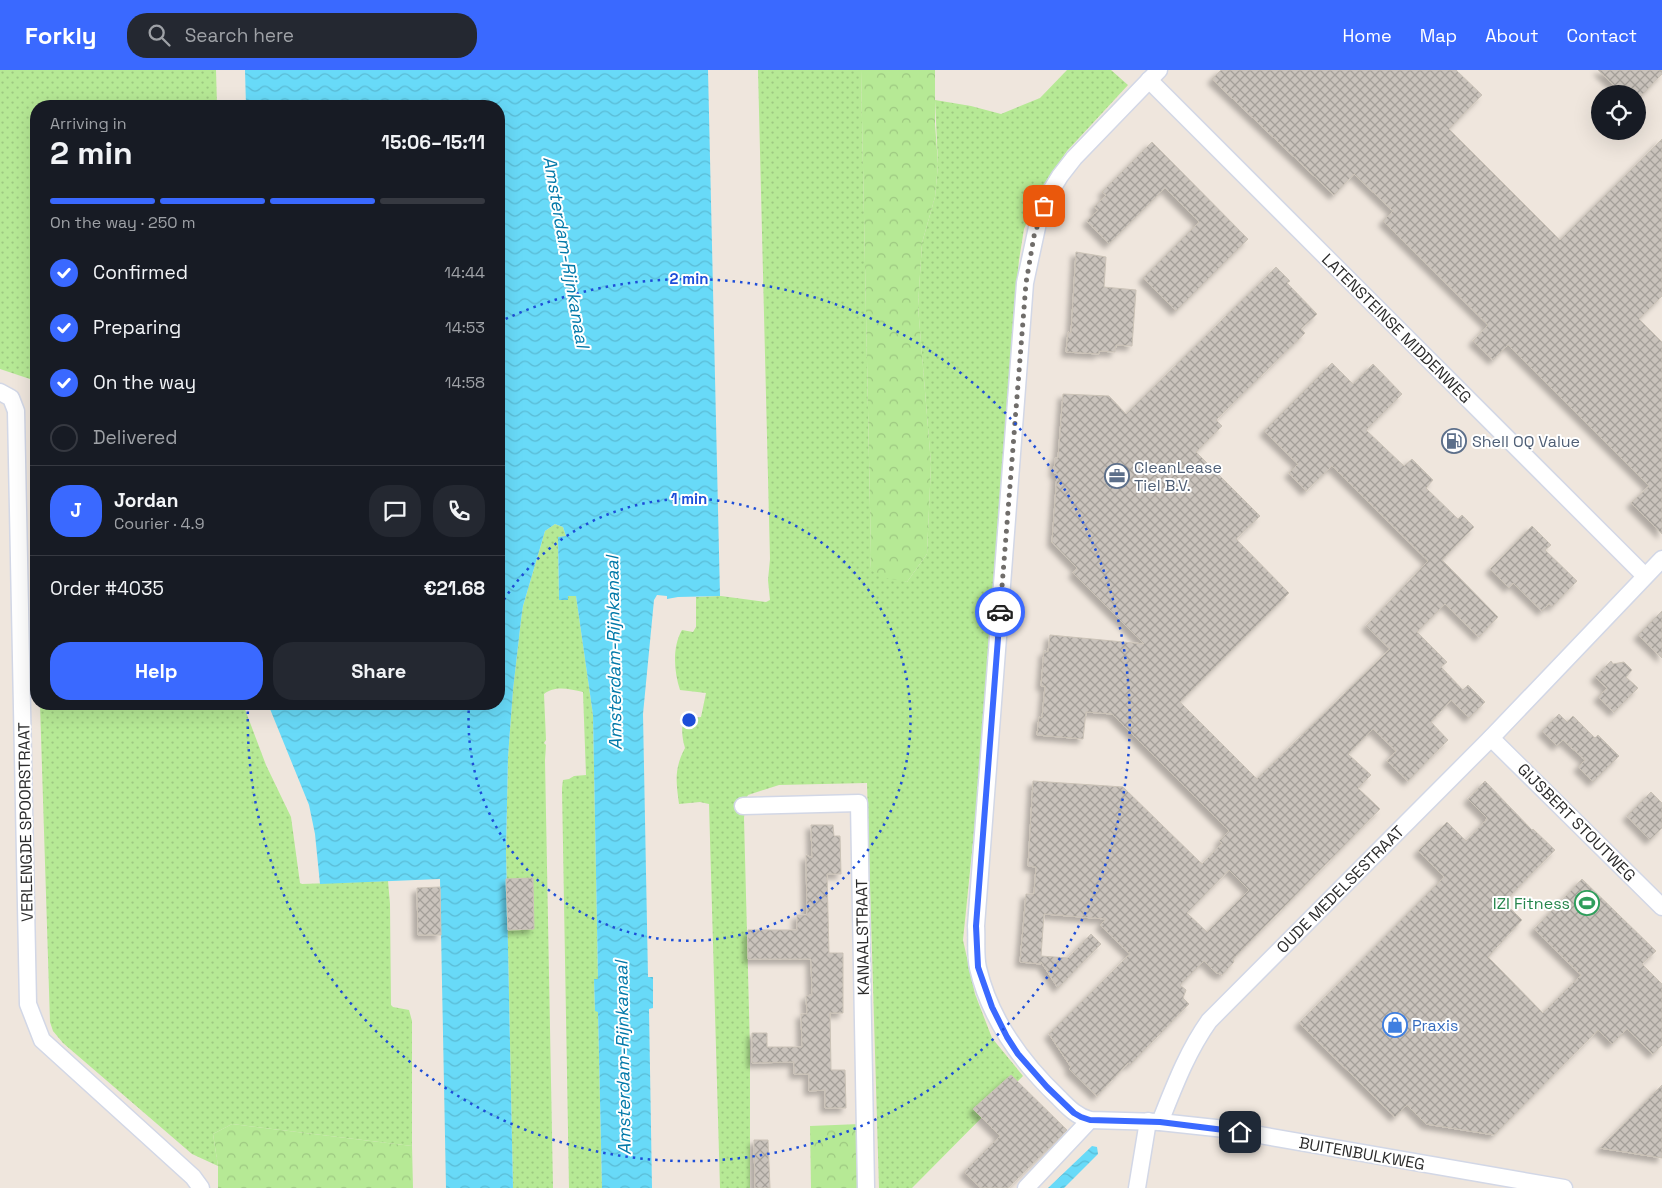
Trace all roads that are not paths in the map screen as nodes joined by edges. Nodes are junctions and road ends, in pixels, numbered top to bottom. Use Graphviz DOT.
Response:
graph roads {
  1 [pos="1154,75"];
  2 [pos="0,392"];
  3 [pos="1662,559"];
  4 [pos="1645,576"];
  5 [pos="1491,738"];
  6 [pos="743,806"];
  7 [pos="1662,907"];
  8 [pos="1090,1120"];
  9 [pos="1154,1121"];
  10 [pos="201,1188"];
  11 [pos="866,1188"];
  12 [pos="1026,1188"];
  13 [pos="1137,1188"];
  14 [pos="1564,1188"];
  1 -- 4 [label="street, LATENSTEINSE MIDDENWEG"];
  1 -- 8 [label="street"];
  2 -- 10 [label="street, VERLENGDE SPOORSTRAAT"];
  3 -- 4 [label="street, OUDE MEDELSESTRAAT"];
  4 -- 5 [label="street, OUDE MEDELSESTRAAT"];
  5 -- 7 [label="street, GIJSBERT STOUTWEG"];
  5 -- 9 [label="street, OUDE MEDELSESTRAAT"];
  6 -- 11 [label="street, KANAALSTRAAT"];
  8 -- 9 [label="street"];
  8 -- 12 [label="street"];
  9 -- 13 [label="street, OUDE MEDELSESTRAAT"];
  9 -- 14 [label="street, BUITENBULKWEG"];
}
